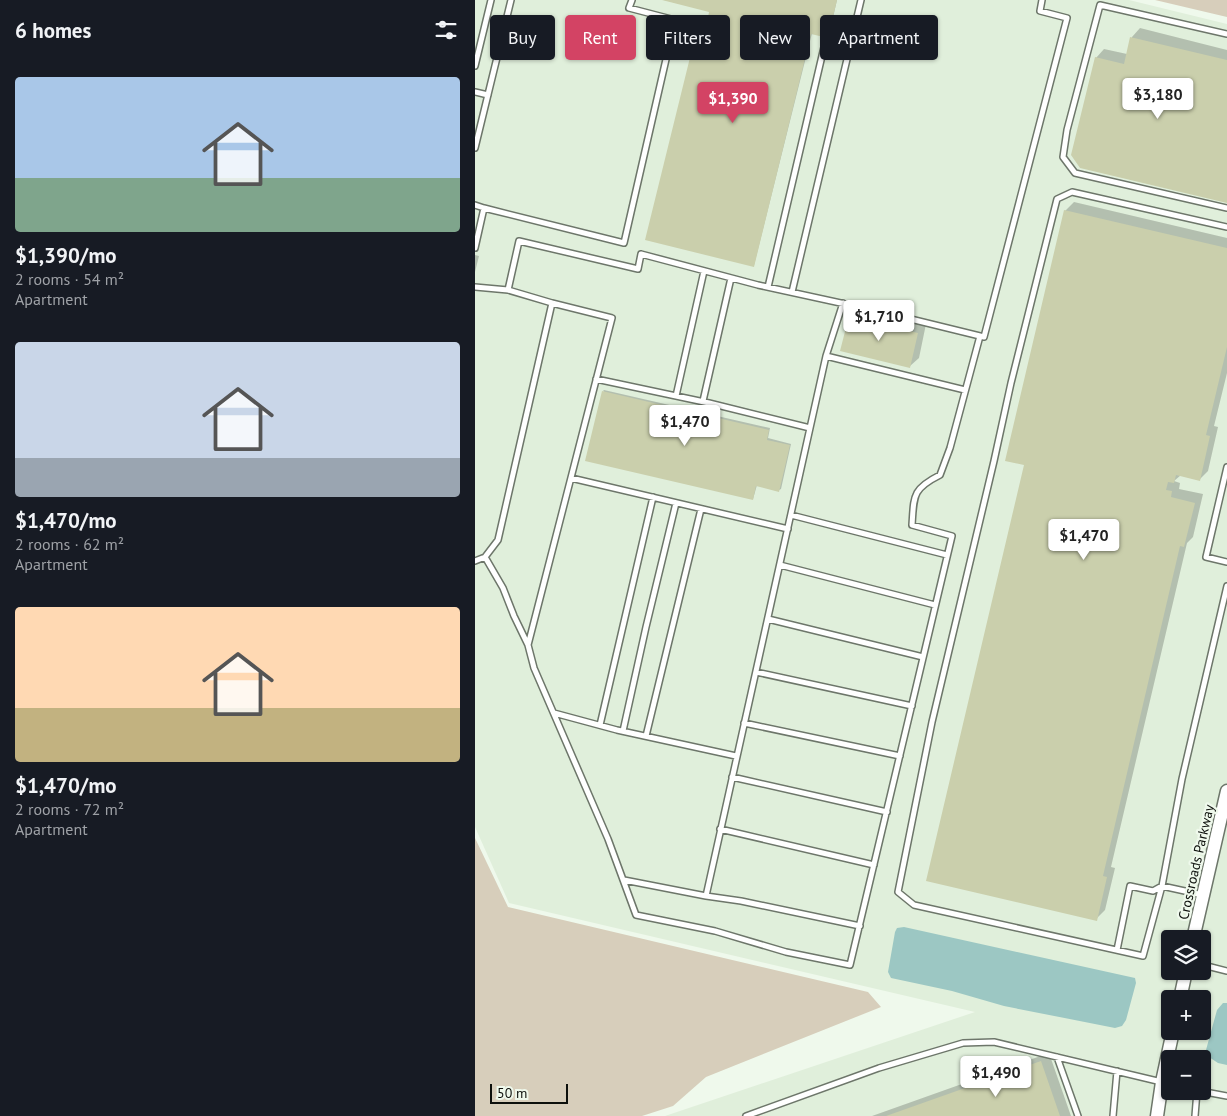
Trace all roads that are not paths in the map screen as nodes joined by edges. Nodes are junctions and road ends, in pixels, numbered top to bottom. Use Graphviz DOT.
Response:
graph roads {
  1 [pos="491,0"];
  2 [pos="511,0"];
  3 [pos="632,0"];
  4 [pos="861,0"];
  5 [pos="1043,0"];
  6 [pos="858,15"];
  7 [pos="1227,34"];
  8 [pos="821,60"];
  9 [pos="847,60"];
  10 [pos="475,66"];
  11 [pos="475,92"];
  12 [pos="488,95"];
  13 [pos="475,148"];
  14 [pos="475,205"];
  15 [pos="484,208"];
  16 [pos="1227,208"];
  17 [pos="1227,227"];
  18 [pos="475,248"];
  19 [pos="704,271"];
  20 [pos="731,278"];
  21 [pos="475,286"];
  22 [pos="768,287"];
  23 [pos="508,290"];
  24 [pos="792,292"];
  25 [pos="552,303"];
  26 [pos="843,303"];
  27 [pos="980,336"];
  28 [pos="826,356"];
  29 [pos="596,379"];
  30 [pos="965,390"];
  31 [pos="676,396"];
  32 [pos="703,401"];
  33 [pos="810,428"];
  34 [pos="1227,467"];
  35 [pos="571,478"];
  36 [pos="653,497"];
  37 [pos="676,503"];
  38 [pos="701,509"];
  39 [pos="791,515"];
  40 [pos="788,529"];
  41 [pos="947,555"];
  42 [pos="485,557"];
  43 [pos="475,561"];
  44 [pos="1227,562"];
  45 [pos="780,565"];
  46 [pos="1227,586"];
  47 [pos="935,605"];
  48 [pos="768,619"];
  49 [pos="528,645"];
  50 [pos="923,657"];
  51 [pos="756,672"];
  52 [pos="912,706"];
  53 [pos="554,713"];
  54 [pos="744,723"];
  55 [pos="600,725"];
  56 [pos="623,731"];
  57 [pos="646,736"];
  58 [pos="736,756"];
  59 [pos="900,756"];
  60 [pos="732,777"];
  61 [pos="1227,791"];
  62 [pos="887,812"];
  63 [pos="720,829"];
  64 [pos="874,866"];
  65 [pos="623,880"];
  66 [pos="1162,886"];
  67 [pos="1203,895"];
  68 [pos="706,896"];
  69 [pos="860,926"];
  70 [pos="1195,930"];
  71 [pos="1117,950"];
  72 [pos="1211,967"];
  73 [pos="1227,971"];
  74 [pos="1057,1057"];
  75 [pos="1117,1071"];
  76 [pos="1161,1082"];
  77 [pos="1211,1093"];
  78 [pos="1227,1096"];
  79 [pos="1161,1100"];
  80 [pos="1198,1100"];
  81 [pos="746,1116"];
  82 [pos="1078,1116"];
  83 [pos="1113,1116"];
  84 [pos="1157,1116"];
  85 [pos="1195,1116"];
  1 -- 10 [label="lane"];
  2 -- 12 [label="lane"];
  3 -- 15 [label="lane"];
  4 -- 6 [label="lane"];
  5 -- 27 [label="lane"];
  7 -- 16 [label="lane"];
  8 -- 22 [label="lane"];
  9 -- 24 [label="lane"];
  11 -- 12 [label="lane"];
  12 -- 13 [label="lane"];
  14 -- 15 [label="lane"];
  15 -- 18 [label="lane"];
  17 -- 71 [label="lane"];
  19 -- 20 [label="lane"];
  19 -- 23 [label="lane"];
  19 -- 31 [label="lane"];
  20 -- 22 [label="lane"];
  20 -- 32 [label="lane"];
  21 -- 23 [label="lane"];
  22 -- 24 [label="lane"];
  23 -- 25 [label="lane"];
  24 -- 26 [label="lane"];
  25 -- 29 [label="lane"];
  25 -- 42 [label="lane"];
  26 -- 27 [label="lane"];
  26 -- 28 [label="lane"];
  27 -- 30 [label="lane"];
  28 -- 30 [label="lane"];
  28 -- 33 [label="lane"];
  29 -- 31 [label="lane"];
  29 -- 35 [label="lane"];
  30 -- 41 [label="lane"];
  31 -- 32 [label="lane"];
  32 -- 33 [label="lane"];
  33 -- 39 [label="lane"];
  34 -- 44 [label="lane"];
  35 -- 36 [label="lane"];
  35 -- 49 [label="lane"];
  36 -- 37 [label="lane"];
  36 -- 55 [label="lane"];
  37 -- 38 [label="lane"];
  37 -- 56 [label="lane"];
  38 -- 40 [label="lane"];
  38 -- 57 [label="lane"];
  39 -- 40 [label="lane"];
  39 -- 41 [label="lane"];
  40 -- 45 [label="lane"];
  41 -- 47 [label="lane"];
  42 -- 43 [label="lane"];
  42 -- 49 [label="lane"];
  45 -- 47 [label="lane"];
  45 -- 48 [label="lane"];
  46 -- 66 [label="lane"];
  47 -- 50 [label="lane"];
  48 -- 50 [label="lane"];
  48 -- 51 [label="lane"];
  49 -- 53 [label="lane"];
  50 -- 52 [label="lane"];
  51 -- 52 [label="lane"];
  51 -- 54 [label="lane"];
  52 -- 59 [label="lane"];
  53 -- 55 [label="lane"];
  53 -- 65 [label="lane"];
  54 -- 58 [label="lane"];
  54 -- 59 [label="lane"];
  55 -- 56 [label="lane"];
  56 -- 57 [label="lane"];
  57 -- 58 [label="lane"];
  58 -- 60 [label="lane"];
  59 -- 62 [label="lane"];
  60 -- 62 [label="lane"];
  60 -- 63 [label="lane"];
  61 -- 67 [label="street, Crossroads Parkway"];
  62 -- 64 [label="lane"];
  63 -- 64 [label="lane"];
  63 -- 68 [label="lane"];
  64 -- 69 [label="lane"];
  65 -- 68 [label="lane"];
  65 -- 69 [label="lane"];
  66 -- 67 [label="lane"];
  66 -- 71 [label="lane"];
  66 -- 71 [label="lane"];
  67 -- 70 [label="street, Crossroads Parkway"];
  68 -- 69 [label="lane"];
  72 -- 73 [label="lane"];
  74 -- 75 [label="lane"];
  74 -- 81 [label="lane"];
  74 -- 82 [label="lane"];
  75 -- 76 [label="lane"];
  75 -- 83 [label="lane"];
  77 -- 78 [label="lane"];
  79 -- 84 [label="street"];
  80 -- 85 [label="lane"];
}
